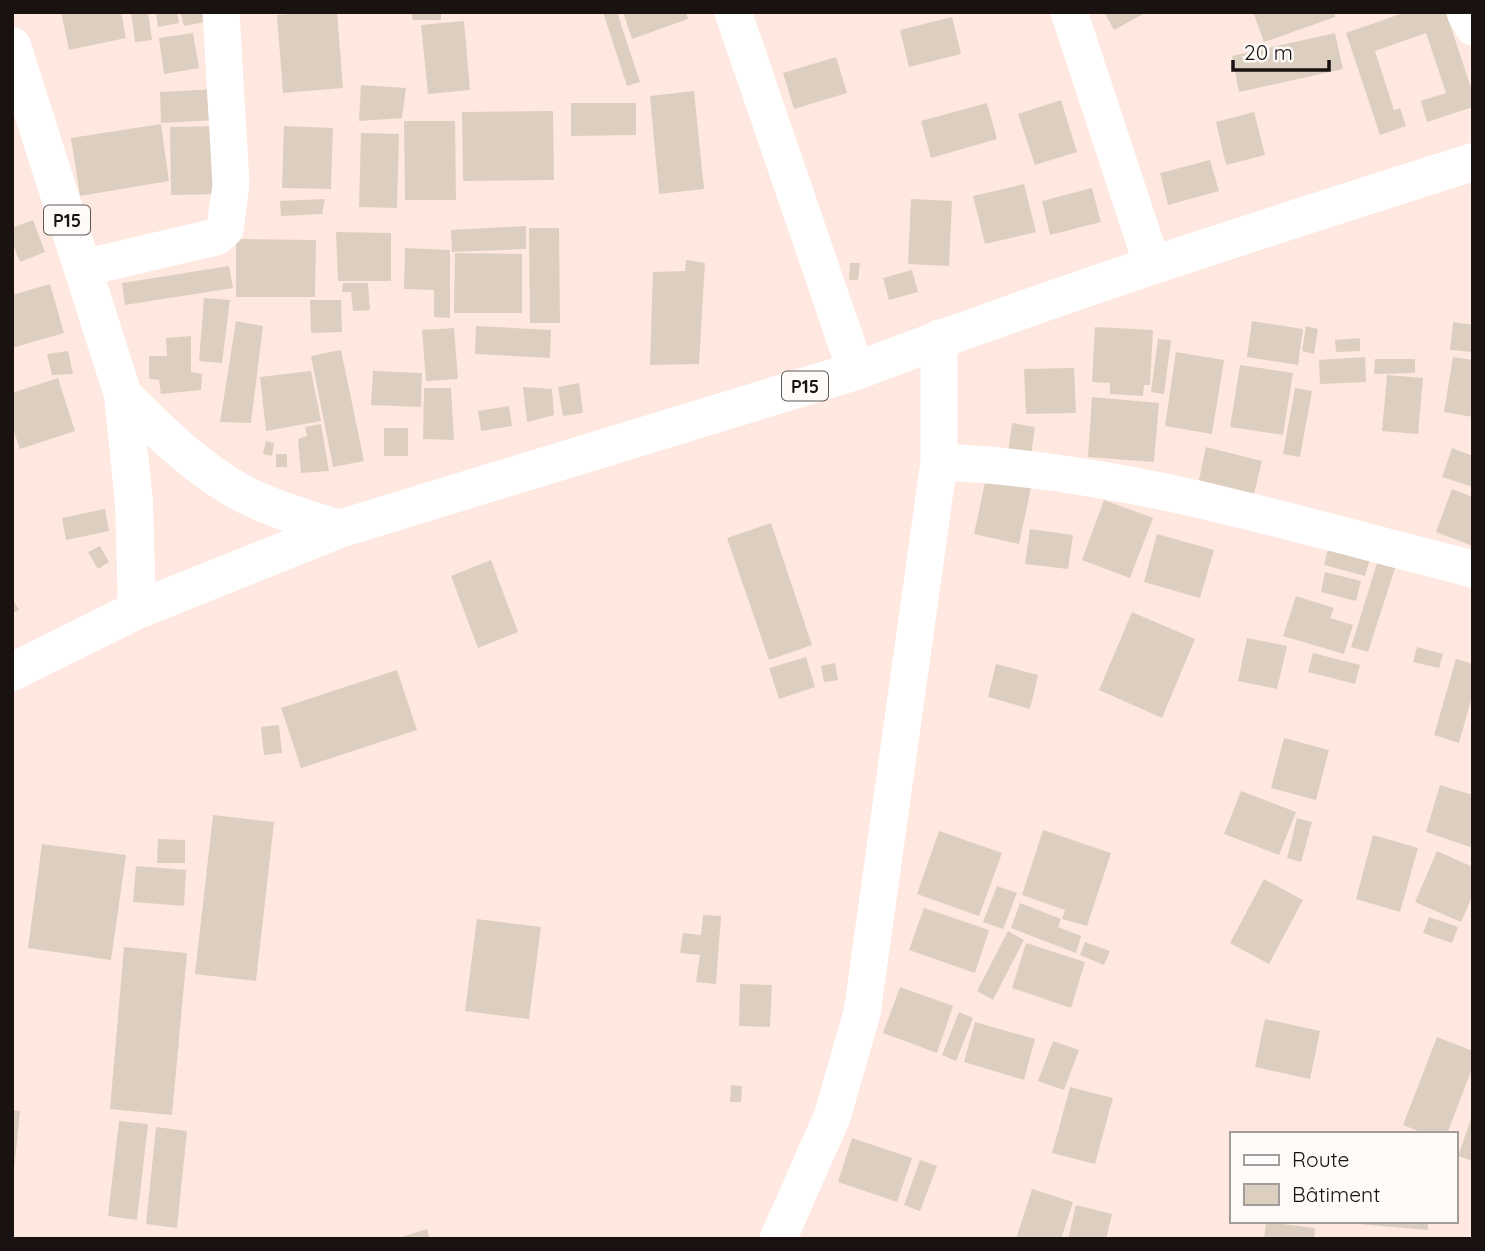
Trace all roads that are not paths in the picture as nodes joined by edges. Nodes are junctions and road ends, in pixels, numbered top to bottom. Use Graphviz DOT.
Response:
graph roads {
  1 [pos="221,12"];
  2 [pos="733,12"];
  3 [pos="1069,12"];
  4 [pos="1465,12"];
  5 [pos="1473,27"];
  6 [pos="12,46"];
  7 [pos="1473,162"];
  8 [pos="1152,264"];
  9 [pos="83,268"];
  10 [pos="939,338"];
  11 [pos="856,371"];
  12 [pos="123,395"];
  13 [pos="939,461"];
  14 [pos="338,529"];
  15 [pos="1473,569"];
  16 [pos="137,610"];
  17 [pos="12,673"];
  18 [pos="778,1239"];
  1 -- 9 [label="street"];
  2 -- 11 [label="street"];
  3 -- 8 [label="street"];
  4 -- 5 [label="street"];
  6 -- 9 [label="main road, P15"];
  7 -- 8 [label="main road, P15"];
  8 -- 10 [label="main road, P15"];
  9 -- 12 [label="main road, P15"];
  10 -- 11 [label="main road, P15"];
  10 -- 13 [label="street"];
  11 -- 14 [label="main road, P15"];
  12 -- 14 [label="main road, P15"];
  12 -- 16 [label="main road, P15"];
  13 -- 15 [label="street"];
  13 -- 18 [label="street"];
  14 -- 16 [label="main road, P15"];
  16 -- 17 [label="main road"];
}
